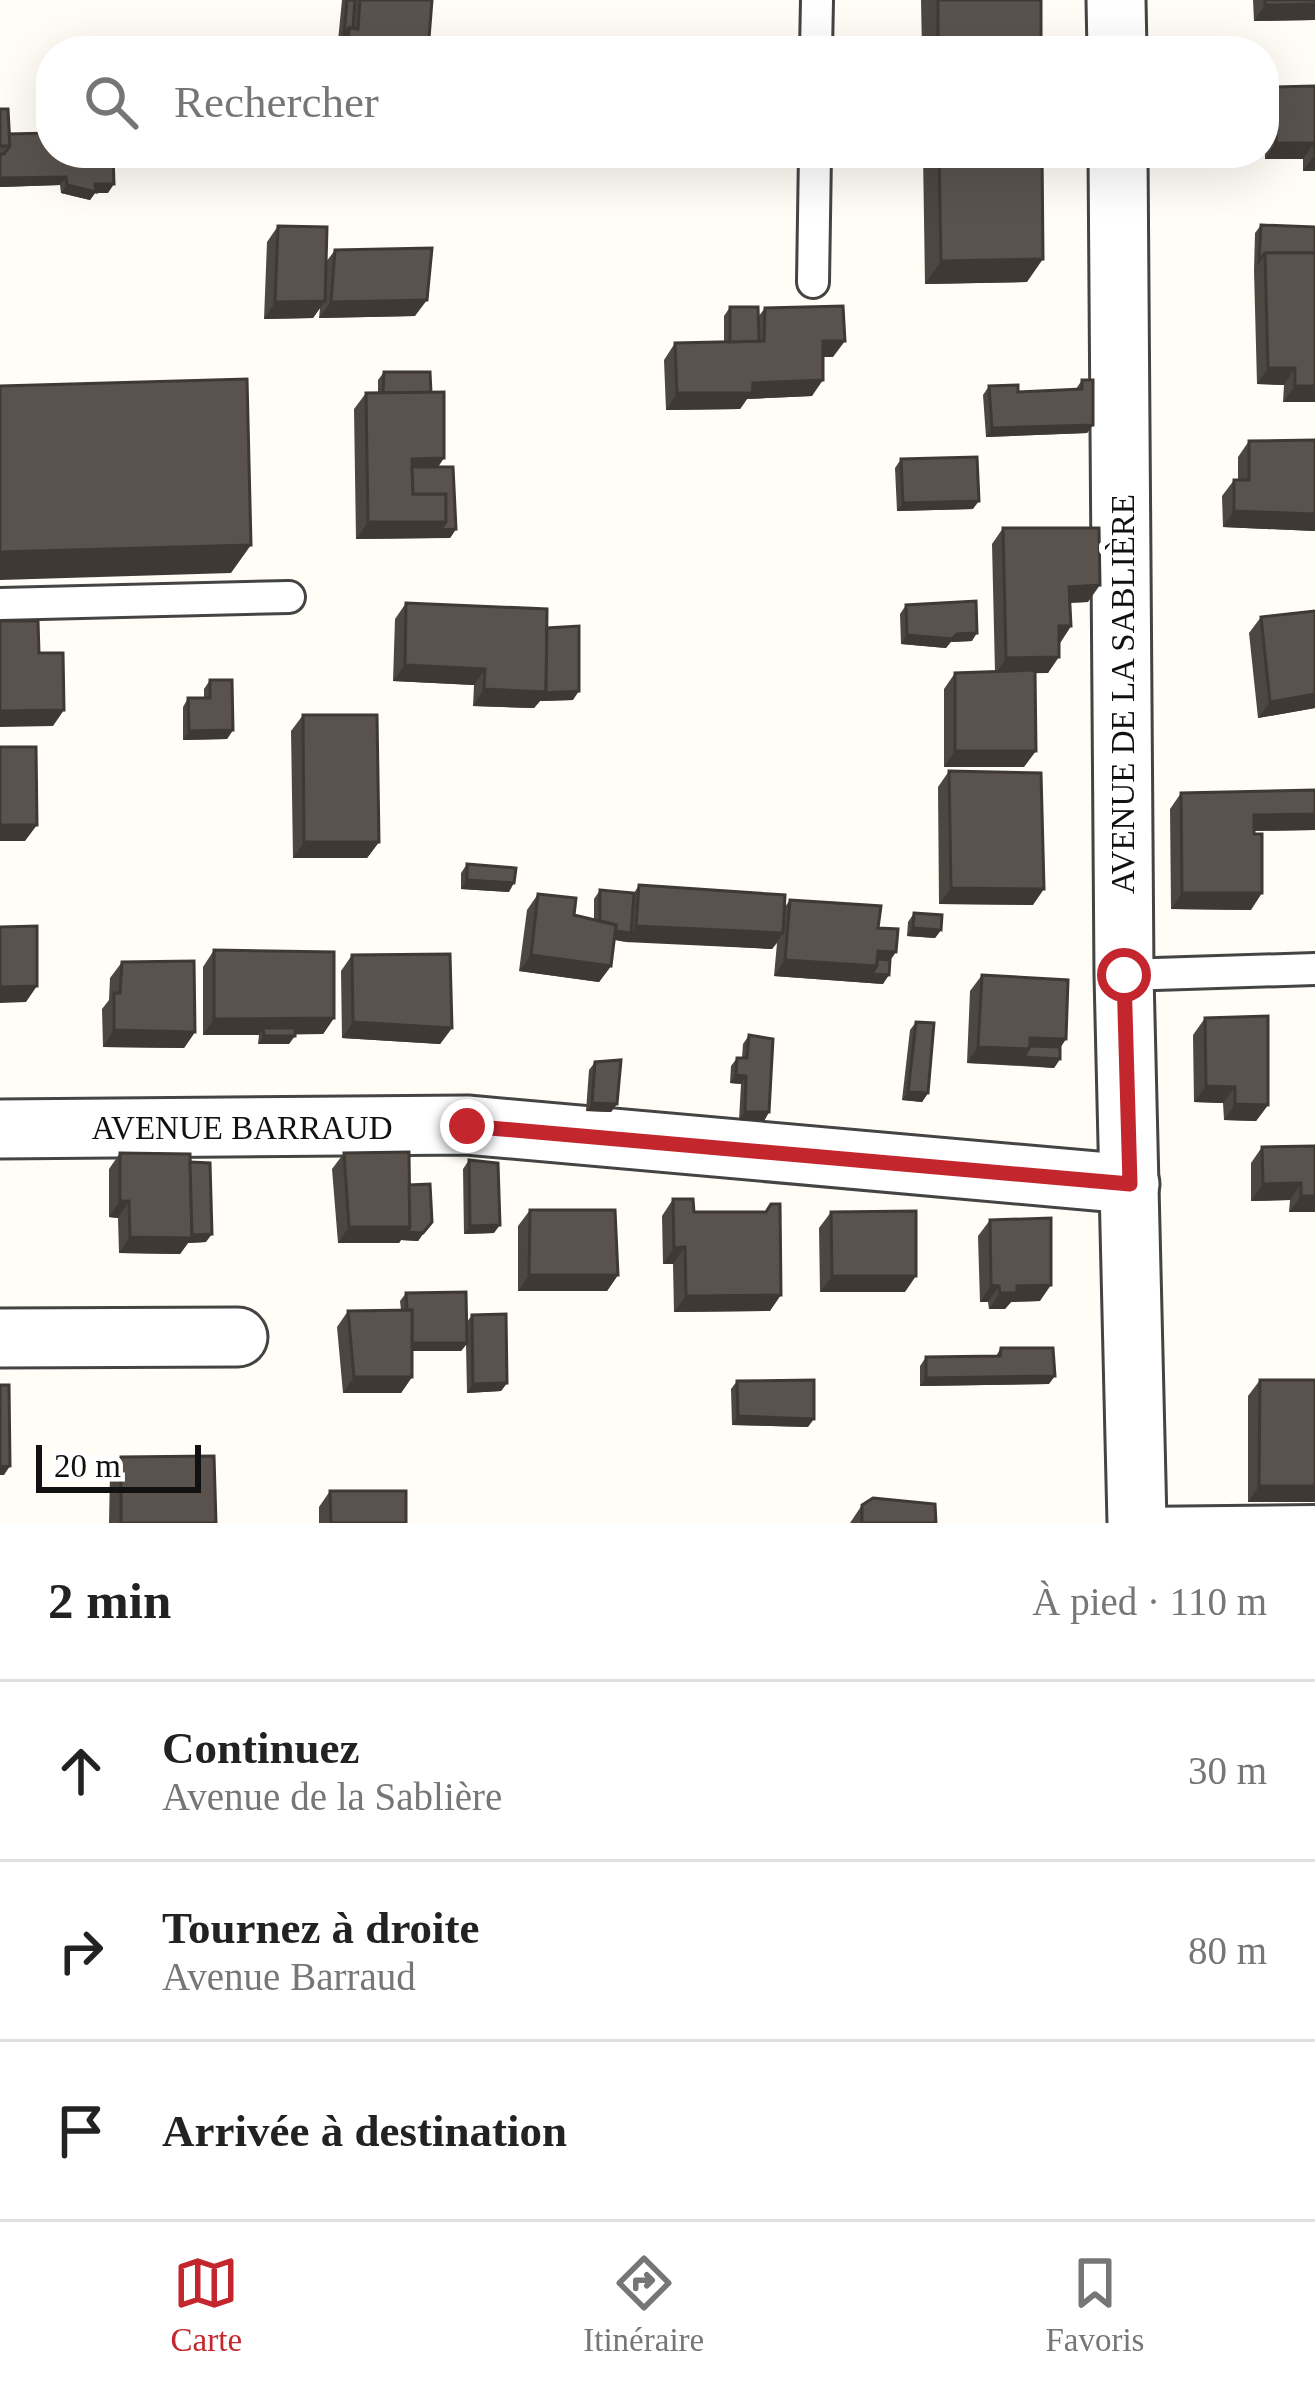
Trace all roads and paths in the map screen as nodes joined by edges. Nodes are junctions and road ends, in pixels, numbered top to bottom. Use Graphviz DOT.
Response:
graph roads {
  1 [pos="817,0"];
  2 [pos="1116,0"];
  3 [pos="816,36"];
  4 [pos="1117,36"];
  5 [pos="815,168"];
  6 [pos="1118,168"];
  7 [pos="813,282"];
  8 [pos="289,597"];
  9 [pos="0,604"];
  10 [pos="1315,969"];
  11 [pos="1124,975"];
  12 [pos="0,1129"];
  13 [pos="1130,1184"];
  14 [pos="238,1337"];
  15 [pos="0,1338"];
  16 [pos="1315,1521"];
  17 [pos="1137,1523"];
  1 -- 3 [label="lane"];
  2 -- 4 [label="street"];
  5 -- 7 [label="lane"];
  6 -- 11 [label="street, AVENUE DE LA SABLIÈRE"];
  8 -- 9 [label="lane"];
  10 -- 11 [label="lane"];
  11 -- 13 [label="street, AVENUE DE LA SABLIÈRE"];
  12 -- 13 [label="street, AVENUE BARRAUD"];
  13 -- 17 [label="street, AVENUE DE LA SABLIÈRE"];
  14 -- 15 [label="street"];
  16 -- 17 [label="lane"];
}
